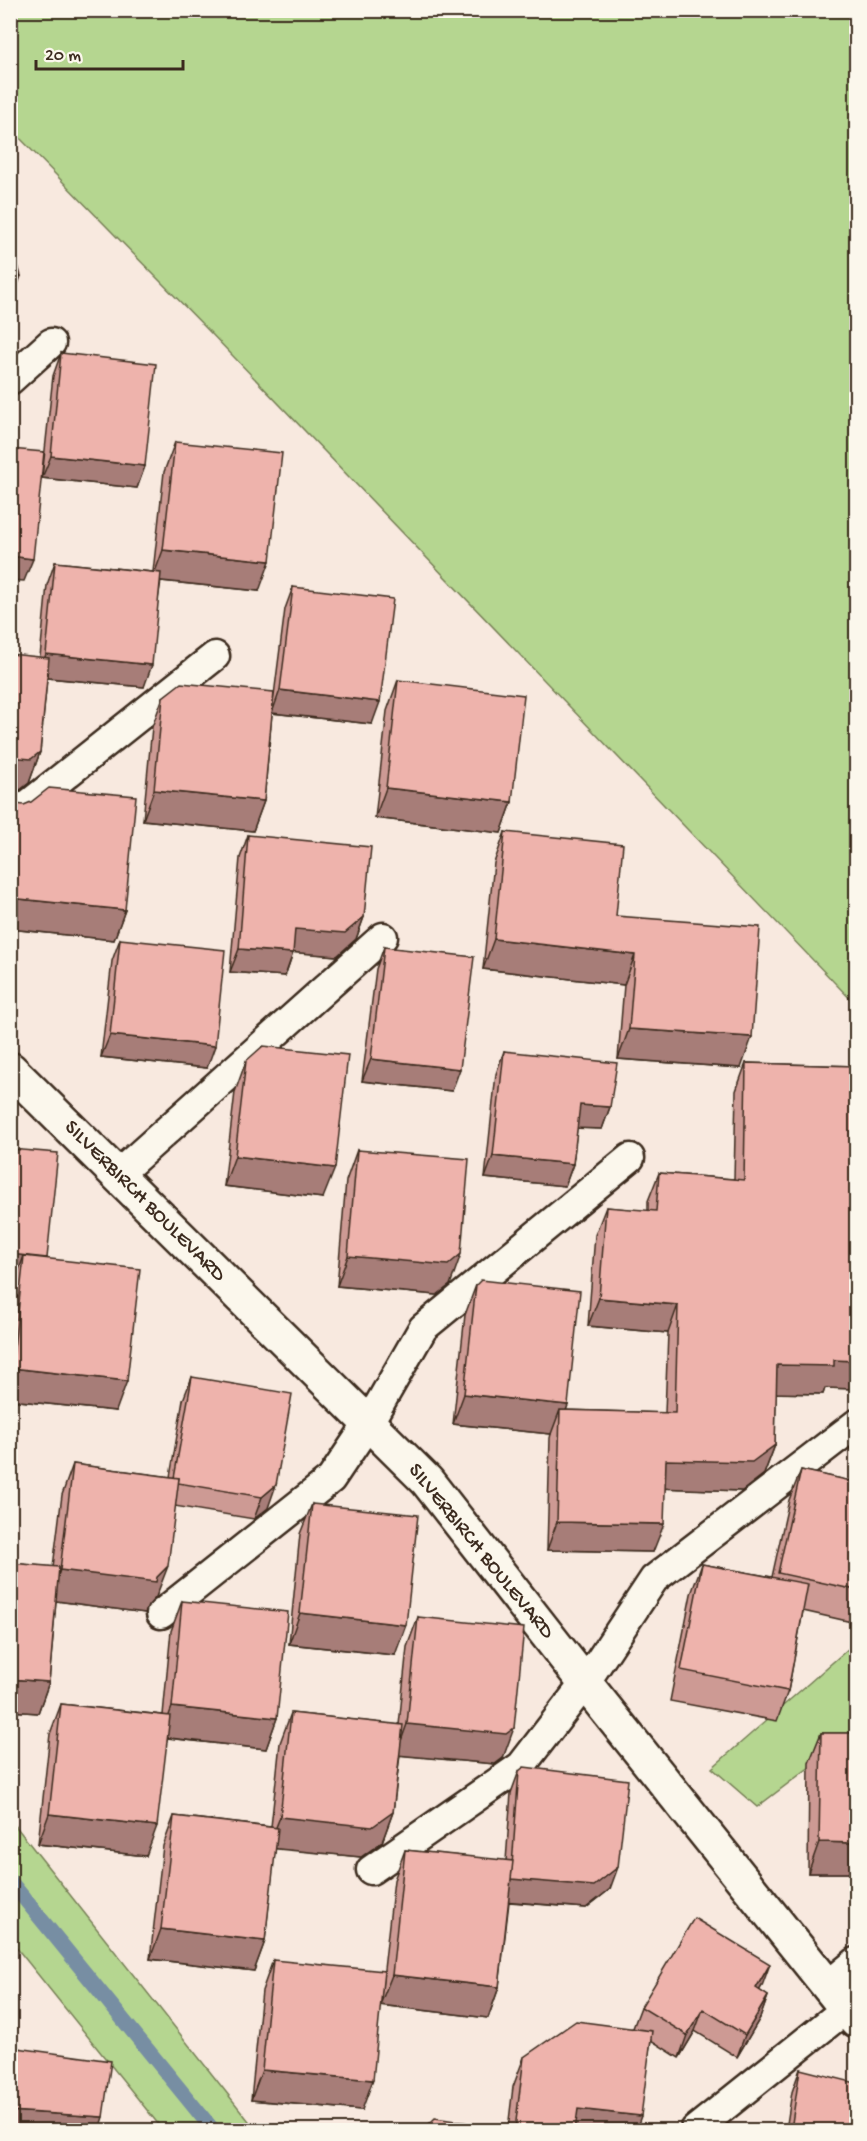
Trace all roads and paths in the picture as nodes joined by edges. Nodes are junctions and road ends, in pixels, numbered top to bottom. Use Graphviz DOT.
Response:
graph roads {
  1 [pos="51,343"];
  2 [pos="10,380"];
  3 [pos="215,656"];
  4 [pos="10,819"];
  5 [pos="382,937"];
  6 [pos="10,1069"];
  7 [pos="630,1158"];
  8 [pos="117,1175"];
  9 [pos="368,1424"];
  10 [pos="856,1424"];
  11 [pos="161,1614"];
  12 [pos="585,1683"];
  13 [pos="372,1870"];
  14 [pos="856,1962"];
  15 [pos="843,2005"];
  16 [pos="695,2130"];
  1 -- 2 [label="lane"];
  3 -- 4 [label="lane"];
  5 -- 8 [label="lane"];
  6 -- 8 [label="street, SILVERBIRCH BOULEVARD"];
  7 -- 9 [label="lane"];
  8 -- 9 [label="street, SILVERBIRCH BOULEVARD"];
  9 -- 11 [label="lane"];
  9 -- 12 [label="street, SILVERBIRCH BOULEVARD"];
  10 -- 12 [label="lane"];
  12 -- 13 [label="lane"];
  12 -- 15 [label="street, SILVERBIRCH BOULEVARD"];
  14 -- 15 [label="lane"];
  15 -- 16 [label="lane"];
}
